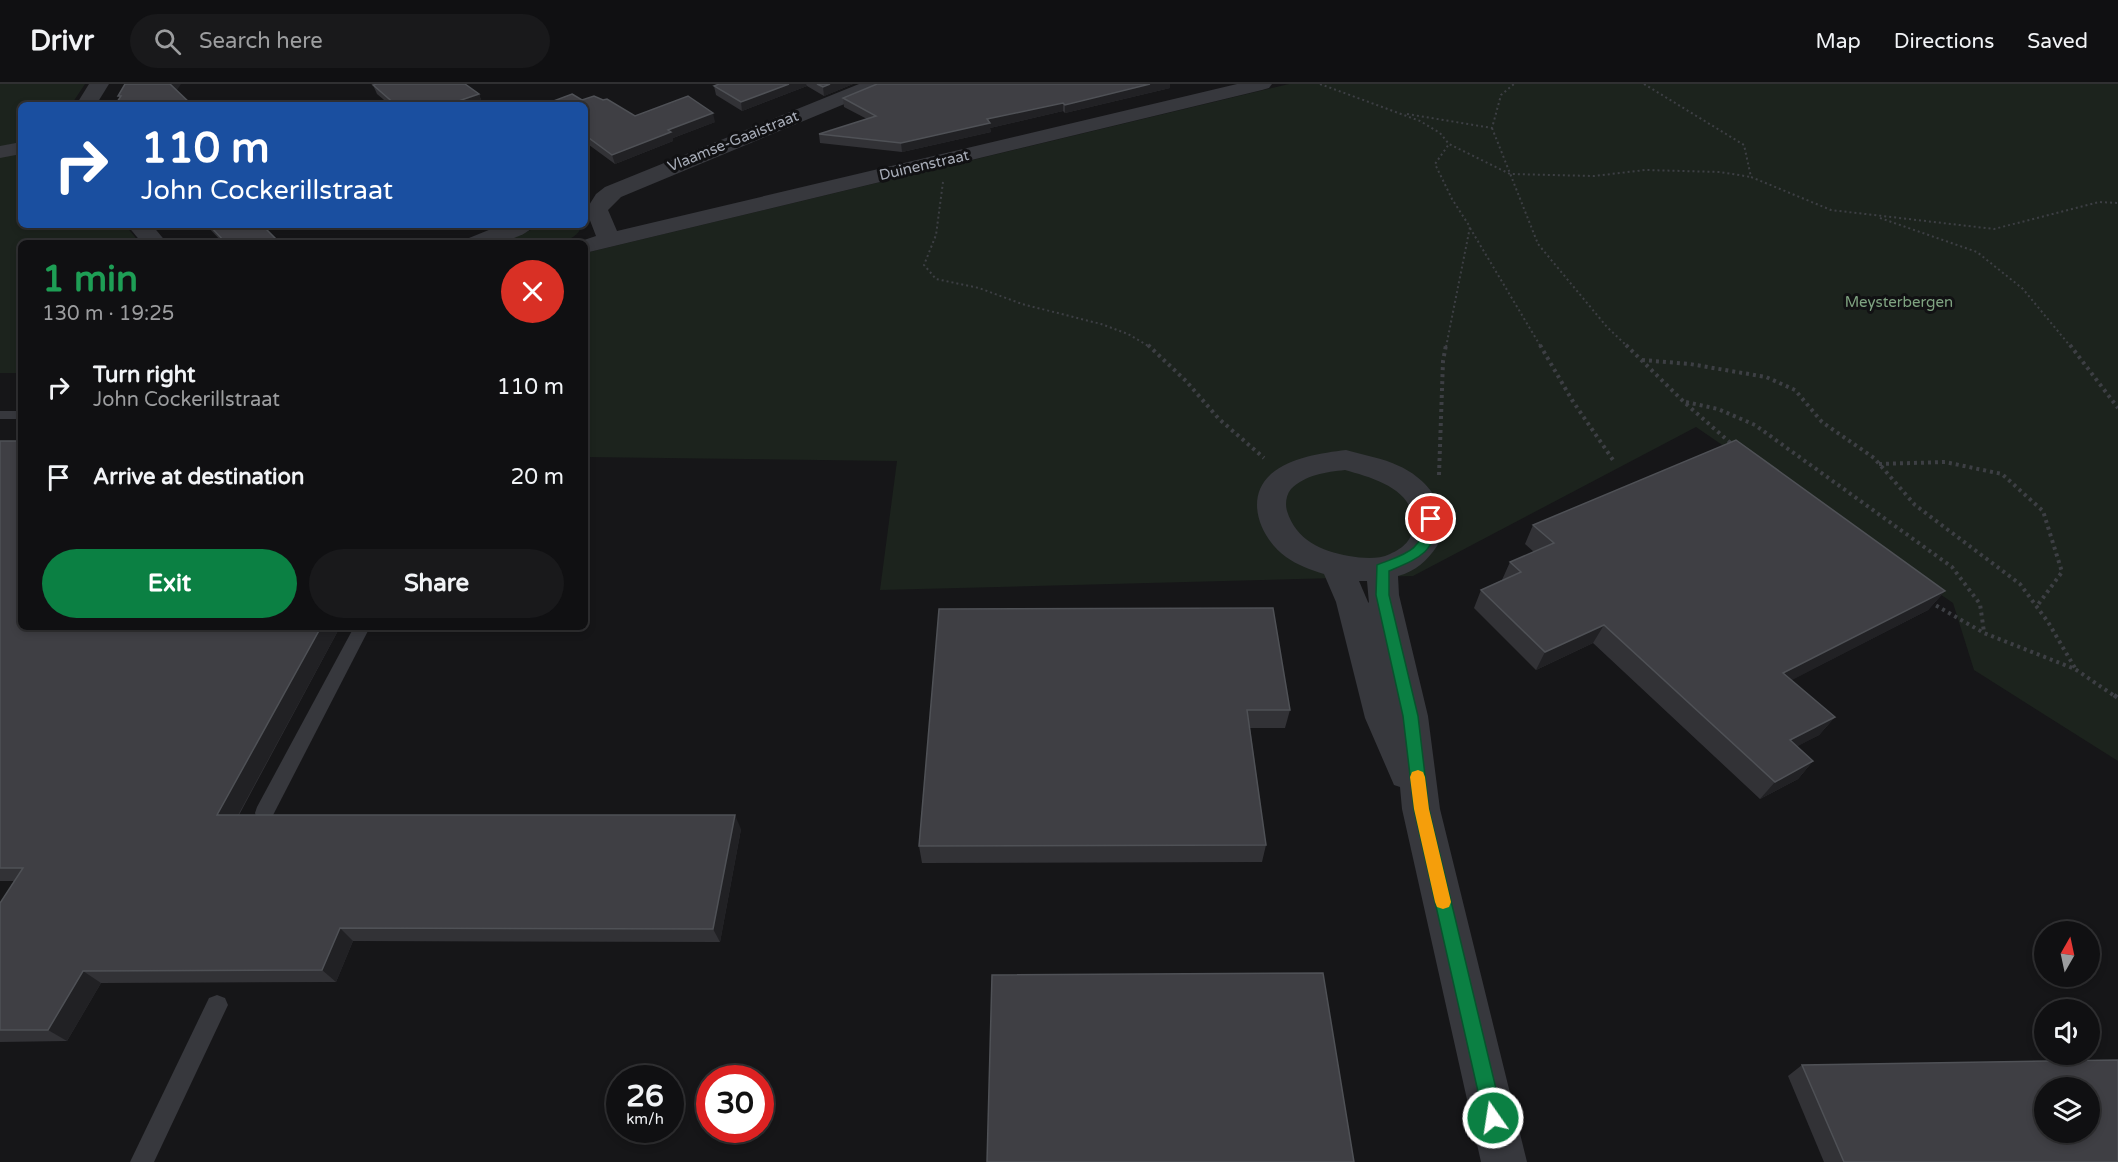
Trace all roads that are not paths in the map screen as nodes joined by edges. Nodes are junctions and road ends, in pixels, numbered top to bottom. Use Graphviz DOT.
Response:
graph roads {
  1 [pos="99,84"];
  2 [pos="876,84"];
  3 [pos="1262,84"];
  4 [pos="89,102"];
  5 [pos="18,149"];
  6 [pos="0,152"];
  7 [pos="591,210"];
  8 [pos="142,228"];
  9 [pos="514,228"];
  10 [pos="152,240"];
  11 [pos="484,240"];
  12 [pos="609,240"];
  13 [pos="588,245"];
  14 [pos="0,415"];
  15 [pos="18,415"];
  16 [pos="1337,566"];
  17 [pos="1382,568"];
  18 [pos="360,630"];
  19 [pos="1421,809"];
  20 [pos="264,813"];
  21 [pos="217,1005"];
  22 [pos="142,1162"];
  23 [pos="1504,1162"];
  1 -- 4 [label="street"];
  2 -- 7 [label="street, Vlaamse-Gaaistraat"];
  3 -- 12 [label="street, Duinenstraat"];
  5 -- 6 [label="street"];
  7 -- 12 [label="street, Vlaamse-Gaaistraat"];
  8 -- 10 [label="street"];
  9 -- 11 [label="street"];
  12 -- 13 [label="street, Duinenstraat"];
  14 -- 15 [label="lane"];
  16 -- 17 [label="street"];
  16 -- 17 [label="street"];
  16 -- 19 [label="street"];
  17 -- 19 [label="street"];
  18 -- 20 [label="lane"];
  19 -- 23 [label="street"];
  21 -- 22 [label="lane"];
}
